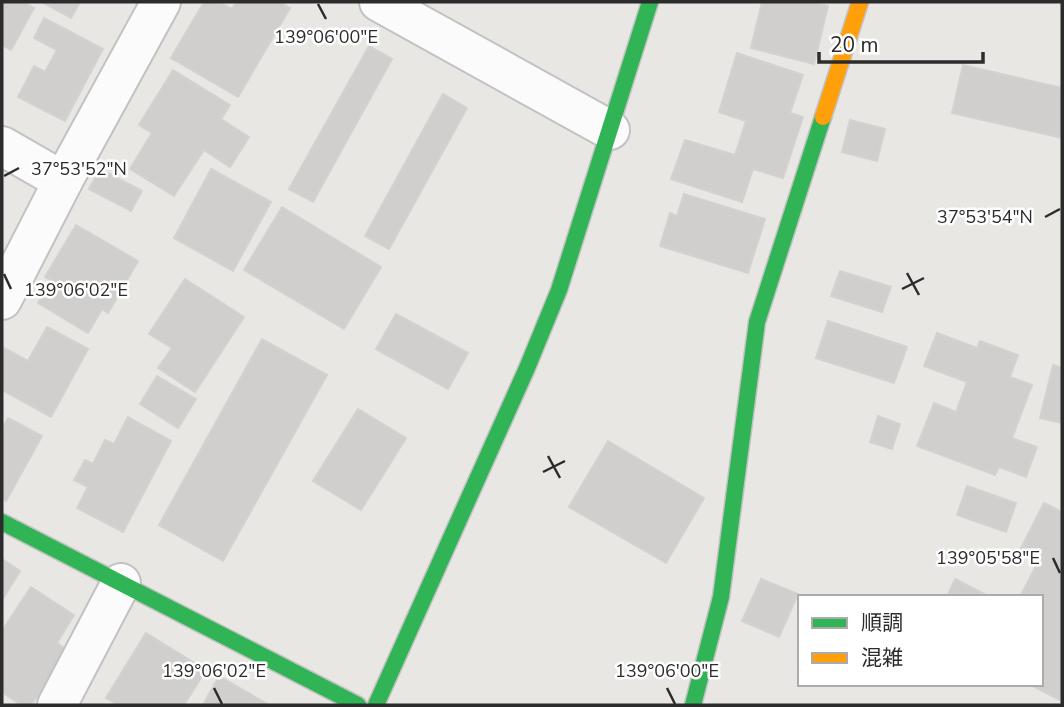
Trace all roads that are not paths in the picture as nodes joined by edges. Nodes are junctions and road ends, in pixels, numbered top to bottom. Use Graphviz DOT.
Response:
graph roads {
  1 [pos="160,2"];
  2 [pos="379,2"];
  3 [pos="650,2"];
  4 [pos="860,2"];
  5 [pos="610,130"];
  6 [pos="2,146"];
  7 [pos="63,181"];
  8 [pos="2,300"];
  9 [pos="2,522"];
  10 [pos="121,583"];
  11 [pos="57,705"];
  12 [pos="358,705"];
  13 [pos="376,705"];
  14 [pos="693,705"];
  1 -- 7 [label="street"];
  2 -- 5 [label="street"];
  3 -- 5 [label="street"];
  4 -- 14 [label="street"];
  5 -- 13 [label="street"];
  6 -- 7 [label="street"];
  7 -- 8 [label="street"];
  9 -- 10 [label="street"];
  10 -- 11 [label="street"];
  10 -- 12 [label="street"];
}
